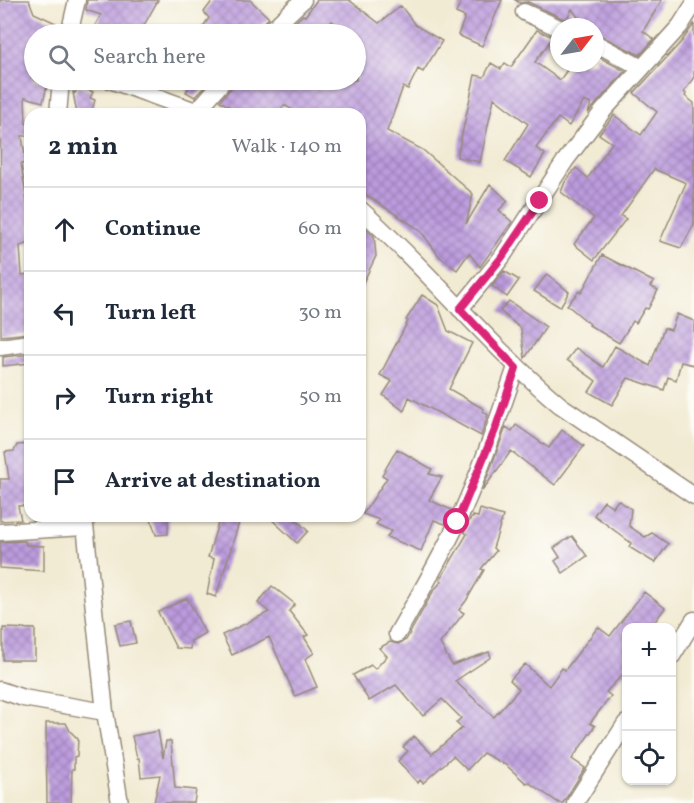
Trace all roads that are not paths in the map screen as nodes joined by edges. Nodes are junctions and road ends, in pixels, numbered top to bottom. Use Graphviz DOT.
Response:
graph roads {
  1 [pos="77,0"];
  2 [pos="303,0"];
  3 [pos="687,0"];
  4 [pos="694,4"];
  5 [pos="524,12"];
  6 [pos="71,24"];
  7 [pos="278,24"];
  8 [pos="550,24"];
  9 [pos="604,48"];
  10 [pos="642,68"];
  11 [pos="60,90"];
  12 [pos="137,90"];
  13 [pos="217,90"];
  14 [pos="59,108"];
  15 [pos="186,108"];
  16 [pos="204,108"];
  17 [pos="366,214"];
  18 [pos="460,309"];
  19 [pos="24,345"];
  20 [pos="0,347"];
  21 [pos="516,368"];
  22 [pos="694,496"];
  23 [pos="84,522"];
  24 [pos="0,532"];
  25 [pos="694,620"];
  26 [pos="397,634"];
  27 [pos="676,649"];
  28 [pos="0,690"];
  29 [pos="105,712"];
  30 [pos="622,731"];
  31 [pos="120,803"];
  32 [pos="575,803"];
  1 -- 6 [label="street"];
  2 -- 7 [label="street"];
  3 -- 4 [label="street"];
  4 -- 10 [label="street"];
  5 -- 8 [label="street"];
  9 -- 10 [label="street"];
  10 -- 18 [label="street"];
  11 -- 14 [label="street"];
  12 -- 15 [label="street"];
  13 -- 16 [label="street"];
  17 -- 18 [label="street"];
  18 -- 21 [label="street"];
  19 -- 20 [label="street"];
  21 -- 22 [label="street"];
  21 -- 26 [label="street"];
  23 -- 24 [label="street"];
  23 -- 29 [label="street"];
  25 -- 27 [label="street"];
  28 -- 29 [label="street"];
  29 -- 31 [label="street"];
  30 -- 32 [label="street"];
}
